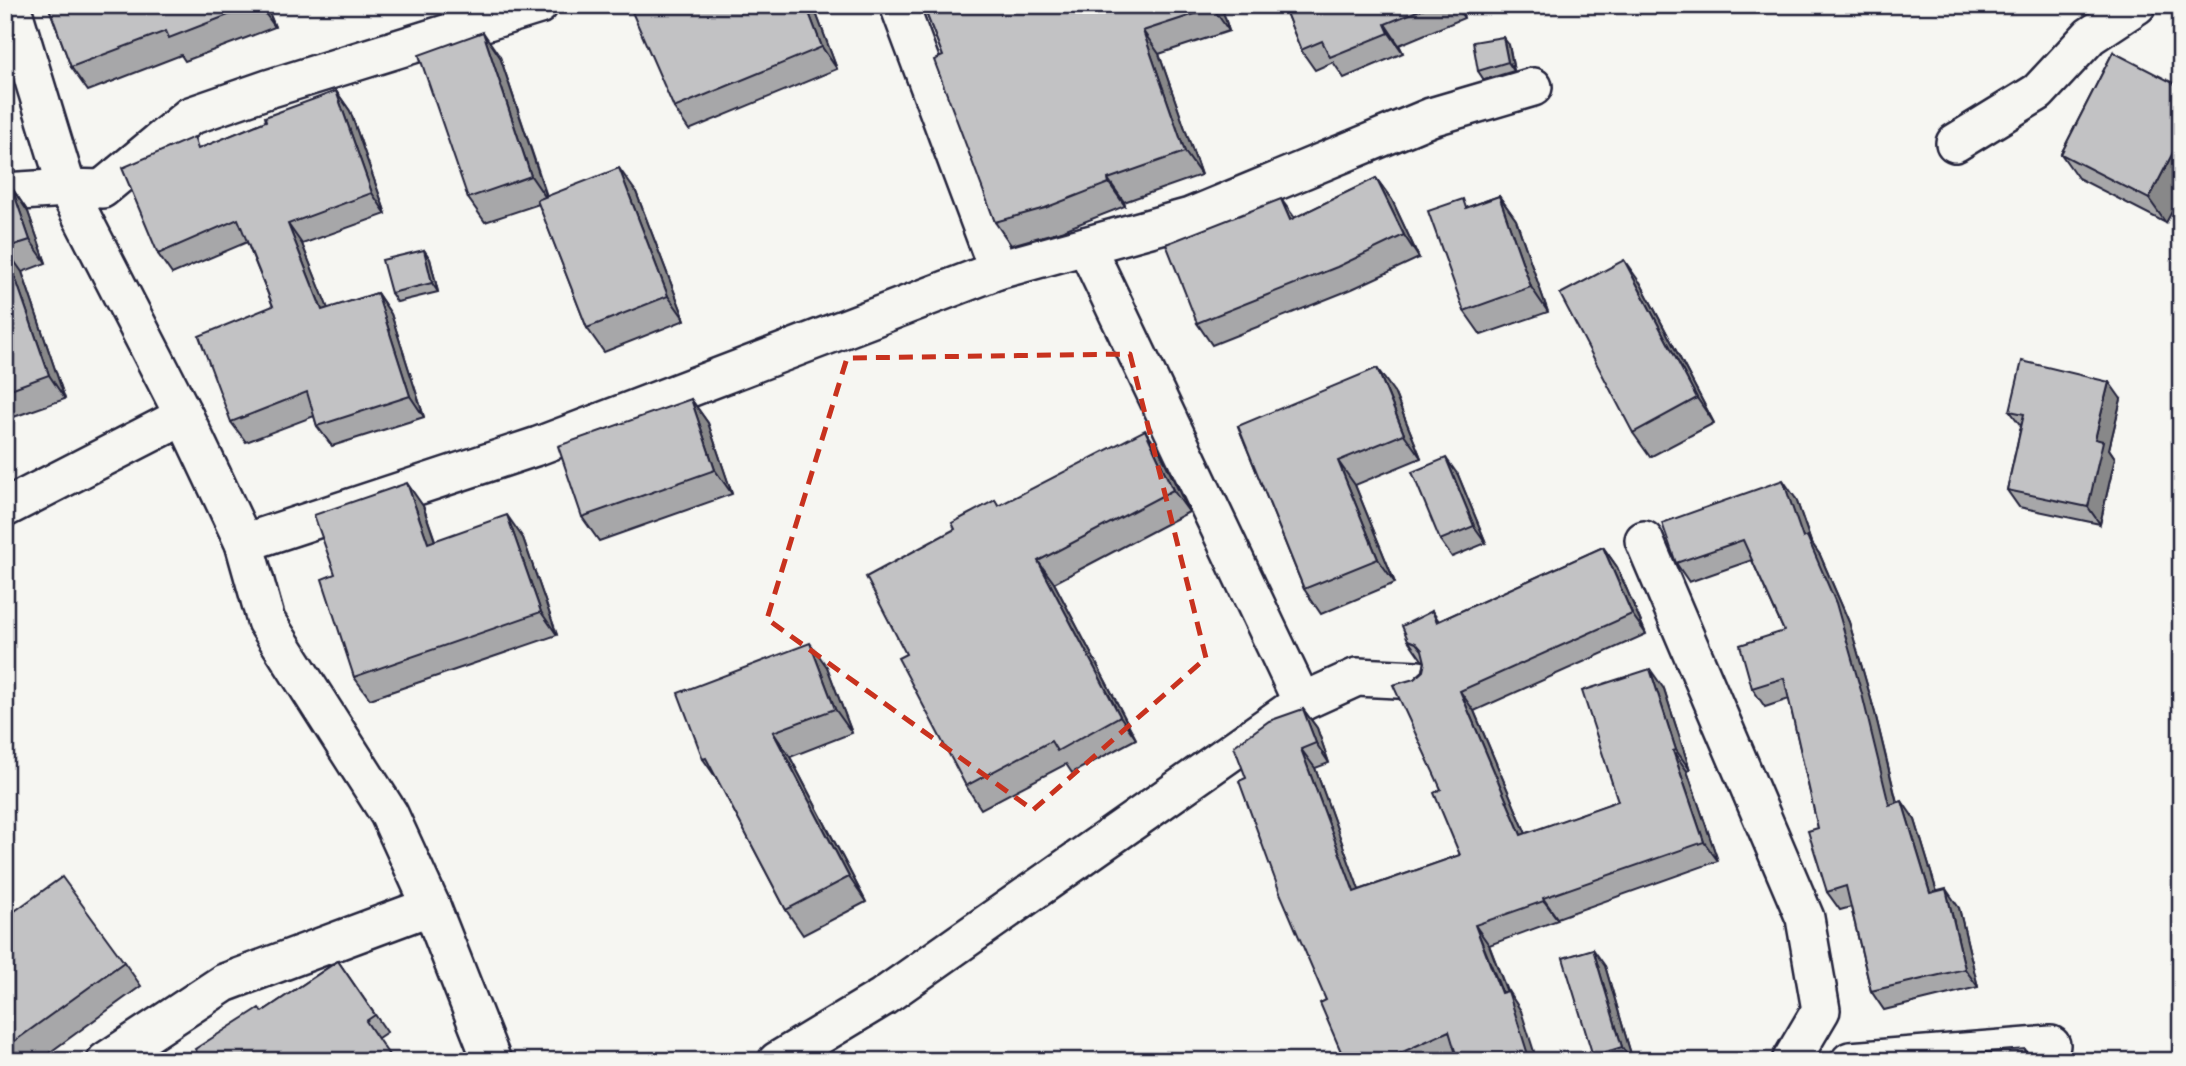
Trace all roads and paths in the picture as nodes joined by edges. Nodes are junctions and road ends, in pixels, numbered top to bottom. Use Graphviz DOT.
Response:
graph roads {
  1 [pos="11,5"];
  2 [pos="539,5"];
  3 [pos="899,5"];
  4 [pos="2137,5"];
  5 [pos="1532,88"];
  6 [pos="1955,144"];
  7 [pos="66,188"];
  8 [pos="5,192"];
  9 [pos="1086,246"];
  10 [pos="998,270"];
  11 [pos="184,416"];
  12 [pos="5,508"];
  13 [pos="1644,540"];
  14 [pos="244,543"];
  15 [pos="1418,680"];
  16 [pos="1302,702"];
  17 [pos="431,906"];
  18 [pos="2051,1045"];
  19 [pos="106,1061"];
  20 [pos="492,1061"];
  21 [pos="776,1061"];
  22 [pos="1791,1061"];
  23 [pos="1850,1061"];
  1 -- 7 [label="street"];
  2 -- 7 [label="street"];
  3 -- 10 [label="street"];
  4 -- 6 [label="street"];
  5 -- 9 [label="street"];
  7 -- 8 [label="street"];
  7 -- 11 [label="street"];
  9 -- 10 [label="street"];
  9 -- 16 [label="street"];
  10 -- 14 [label="street"];
  11 -- 12 [label="street"];
  11 -- 14 [label="street"];
  13 -- 22 [label="street"];
  14 -- 17 [label="street"];
  15 -- 16 [label="street"];
  16 -- 21 [label="street"];
  17 -- 19 [label="street"];
  17 -- 20 [label="street"];
  18 -- 23 [label="street"];
}
